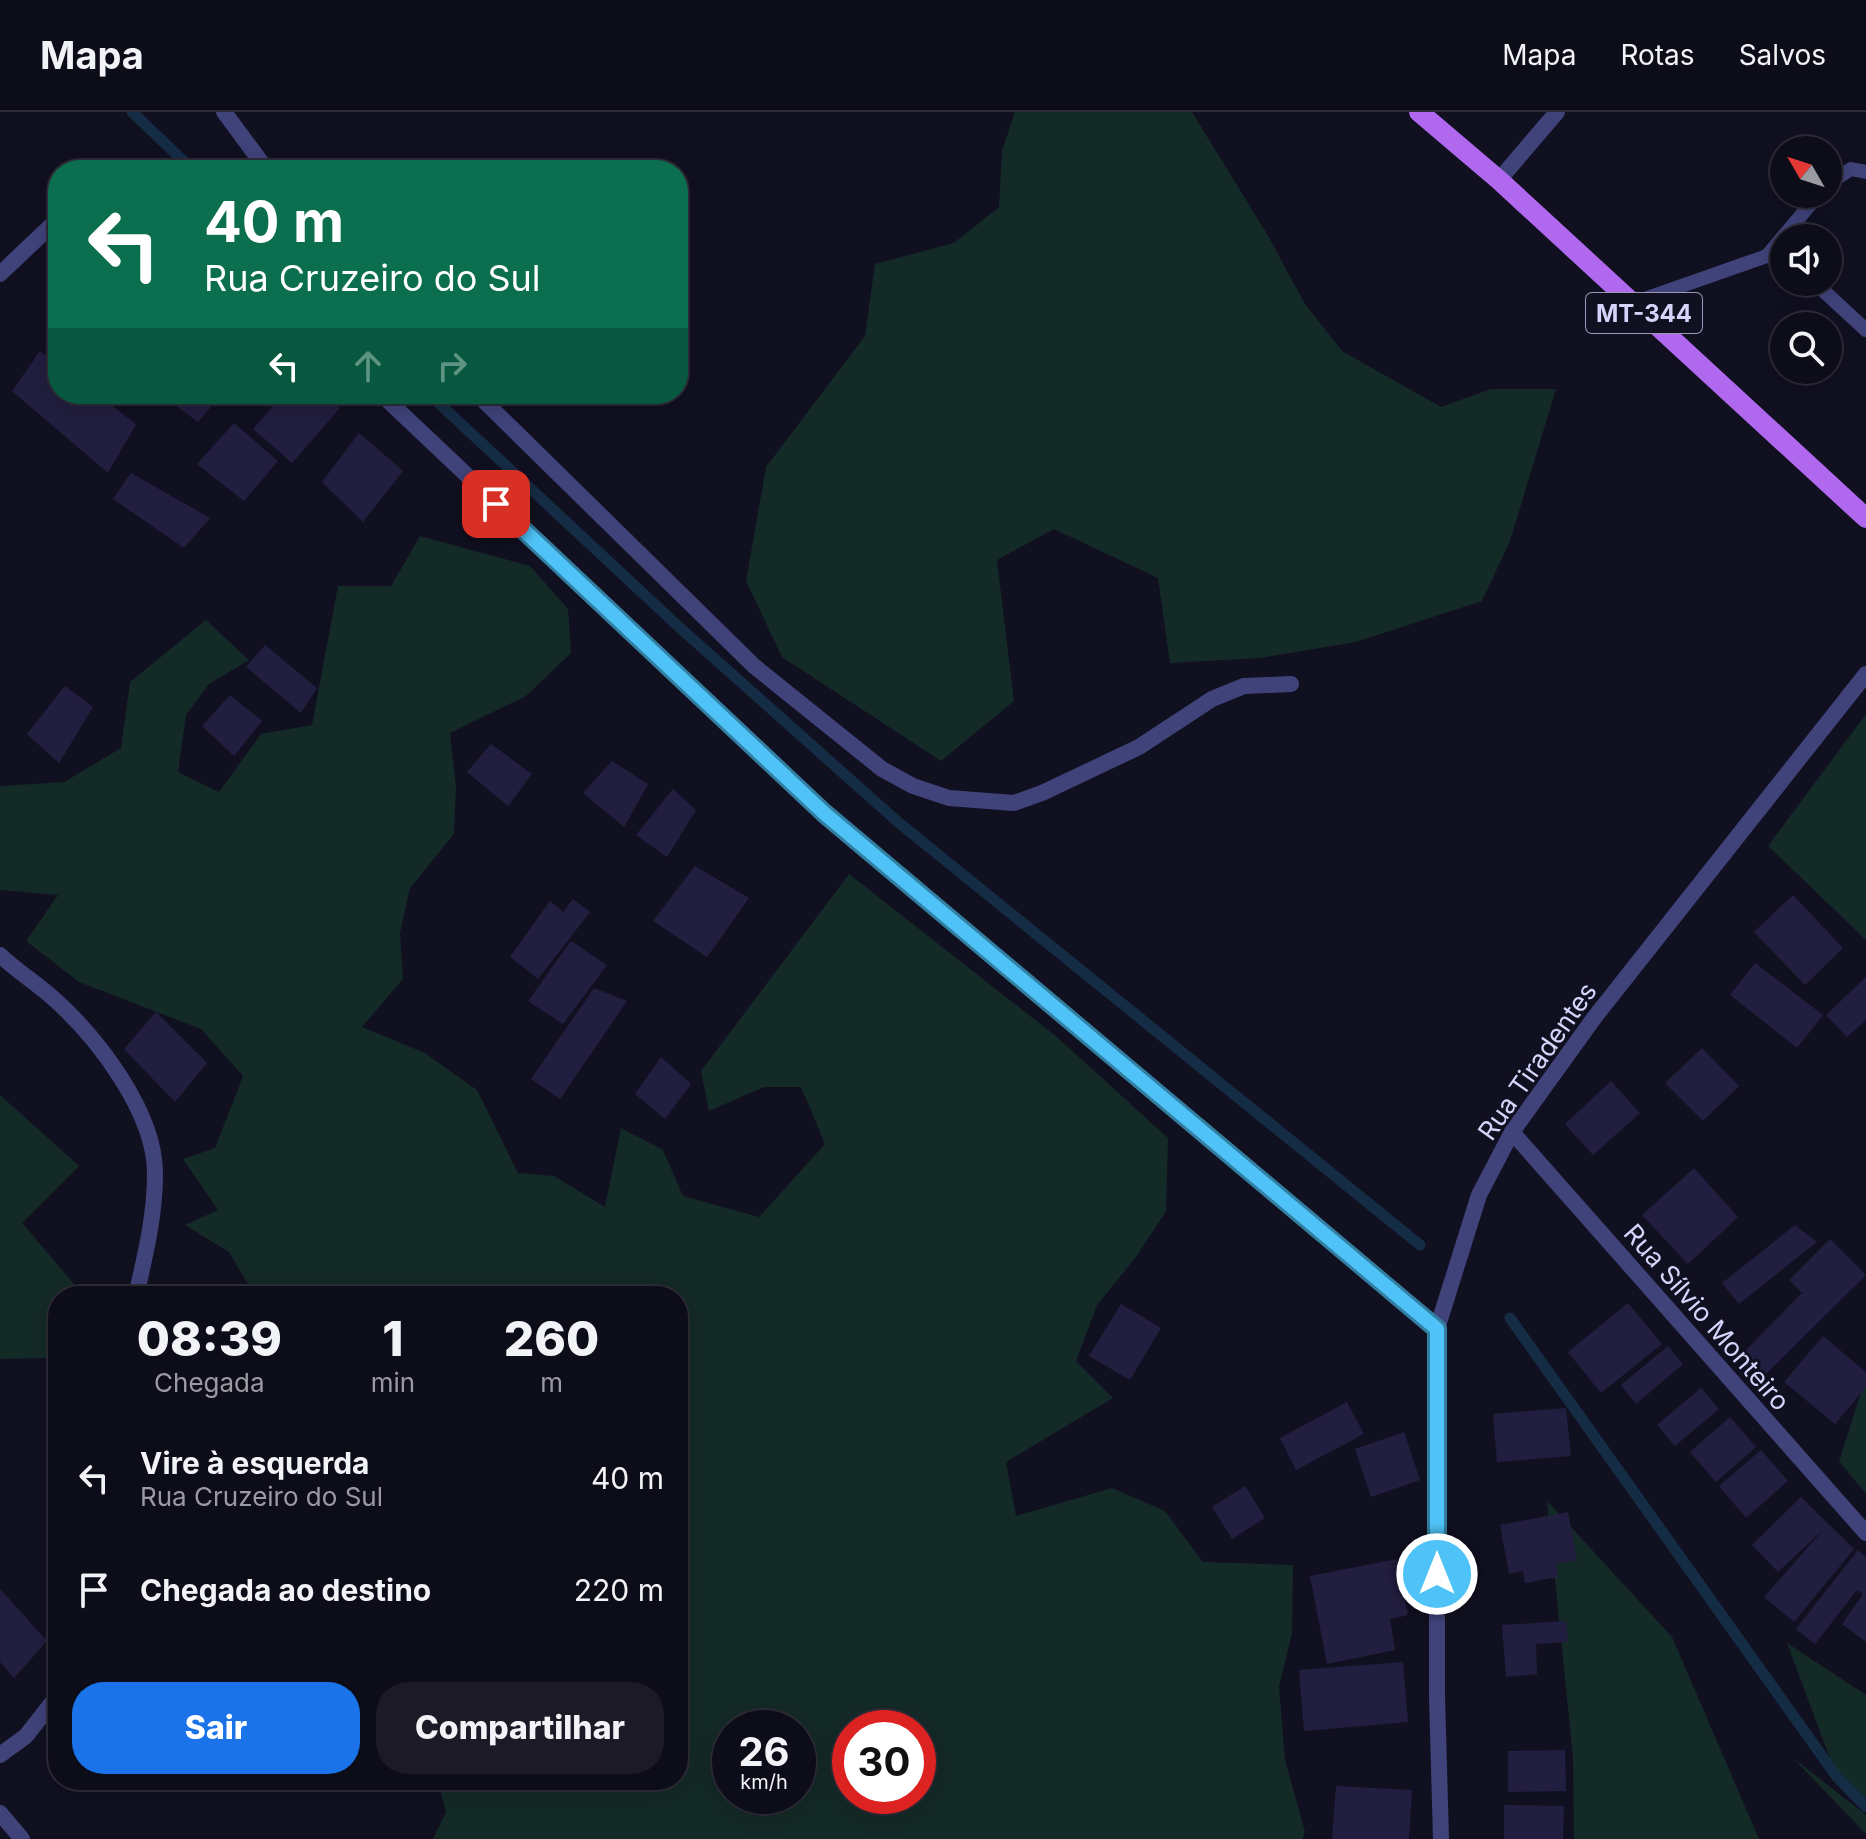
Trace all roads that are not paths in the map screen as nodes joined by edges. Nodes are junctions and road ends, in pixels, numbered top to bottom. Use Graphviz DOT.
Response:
graph roads {
  1 [pos="224,112"];
  2 [pos="1419,112"];
  3 [pos="1557,112"];
  4 [pos="260,160"];
  5 [pos="1866,172"];
  6 [pos="1842,175"];
  7 [pos="1499,180"];
  8 [pos="1807,208"];
  9 [pos="48,228"];
  10 [pos="1767,256"];
  11 [pos="1770,256"];
  12 [pos="0,274"];
  13 [pos="1829,296"];
  14 [pos="1633,303"];
  15 [pos="1866,330"];
  16 [pos="392,404"];
  17 [pos="487,404"];
  18 [pos="1866,518"];
  19 [pos="1866,674"];
  20 [pos="1291,684"];
  21 [pos="0,955"];
  22 [pos="1512,1132"];
  23 [pos="138,1286"];
  24 [pos="1437,1329"];
  25 [pos="1866,1533"];
  26 [pos="48,1708"];
  27 [pos="0,1755"];
  28 [pos="0,1813"];
  29 [pos="22,1839"];
  30 [pos="1441,1839"];
  1 -- 4 [label="street"];
  2 -- 7 [label="main road, MT-344"];
  3 -- 7 [label="street"];
  5 -- 6 [label="lane"];
  7 -- 14 [label="main road, MT-344"];
  8 -- 10 [label="lane"];
  9 -- 12 [label="street"];
  10 -- 11 [label="lane"];
  10 -- 14 [label="lane"];
  13 -- 15 [label="lane"];
  14 -- 18 [label="main road, MT-344"];
  16 -- 24 [label="street"];
  17 -- 20 [label="street"];
  19 -- 22 [label="street, Rua Tiradentes"];
  21 -- 23 [label="street"];
  22 -- 24 [label="street, Rua Tiradentes"];
  22 -- 25 [label="street, Rua Sílvio Monteiro"];
  24 -- 30 [label="street, Rua Tiradentes"];
  26 -- 27 [label="street"];
  28 -- 29 [label="street"];
}
